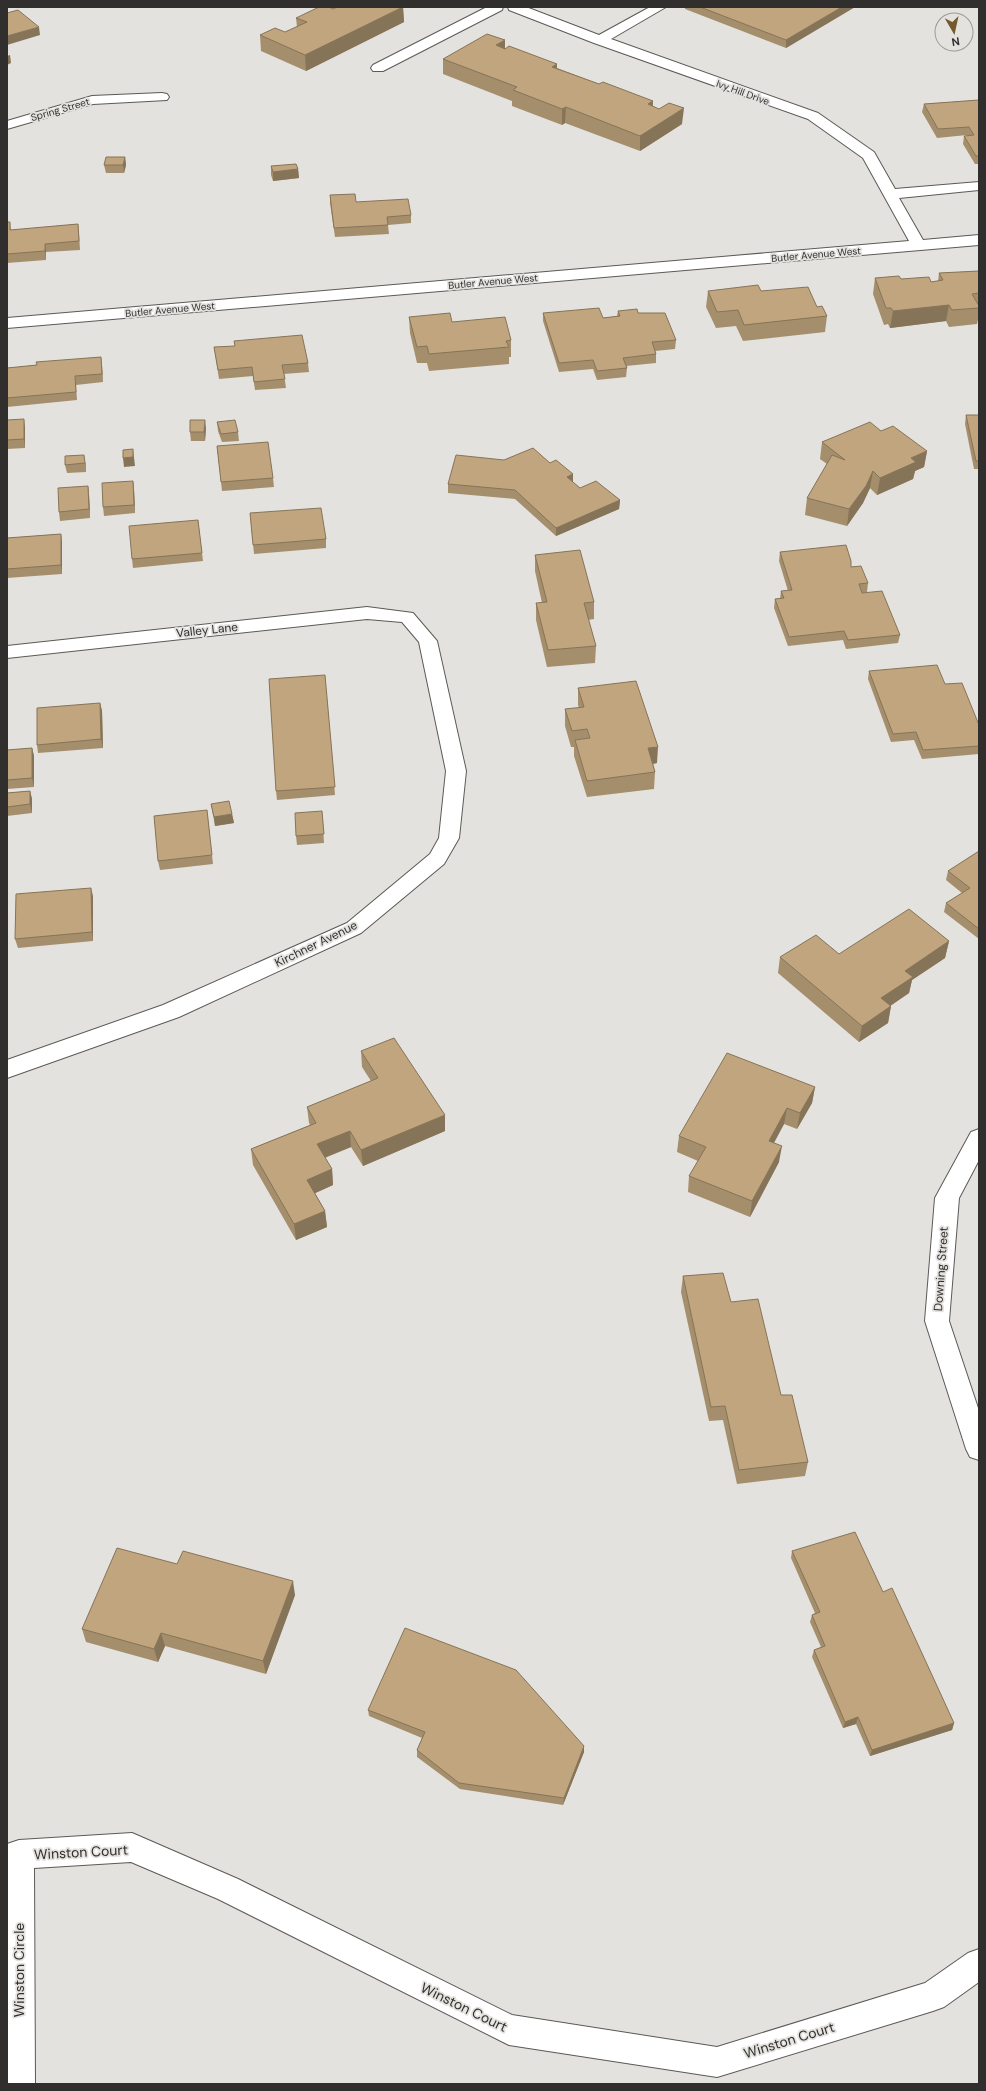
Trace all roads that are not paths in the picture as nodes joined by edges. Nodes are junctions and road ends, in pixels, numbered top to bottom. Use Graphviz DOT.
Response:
graph roads {
  1 [pos="497,7"];
  2 [pos="514,7"];
  3 [pos="660,7"];
  4 [pos="599,40"];
  5 [pos="378,68"];
  6 [pos="162,97"];
  7 [pos="7,125"];
  8 [pos="979,186"];
  9 [pos="890,194"];
  10 [pos="979,240"];
  11 [pos="918,245"];
  12 [pos="7,323"];
  13 [pos="407,617"];
  14 [pos="7,652"];
  15 [pos="7,1069"];
  16 [pos="979,1138"];
  17 [pos="979,1449"];
  18 [pos="13,1857"];
  19 [pos="979,1964"];
  20 [pos="19,2084"];
  1 -- 5 [label="street"];
  2 -- 4 [label="street, Ivy Hill Drive"];
  3 -- 4 [label="street"];
  4 -- 9 [label="street, Ivy Hill Drive"];
  6 -- 7 [label="street, Spring Street"];
  8 -- 9 [label="street"];
  9 -- 11 [label="street, Ivy Hill Drive"];
  10 -- 11 [label="street, Butler Avenue West"];
  11 -- 12 [label="street, Butler Avenue West"];
  13 -- 14 [label="street, Valley Lane"];
  13 -- 15 [label="street, Kirchner Avenue"];
  16 -- 17 [label="street, Downing Street"];
  18 -- 19 [label="street, Winston Court"];
  18 -- 20 [label="street, Winston Circle"];
}
